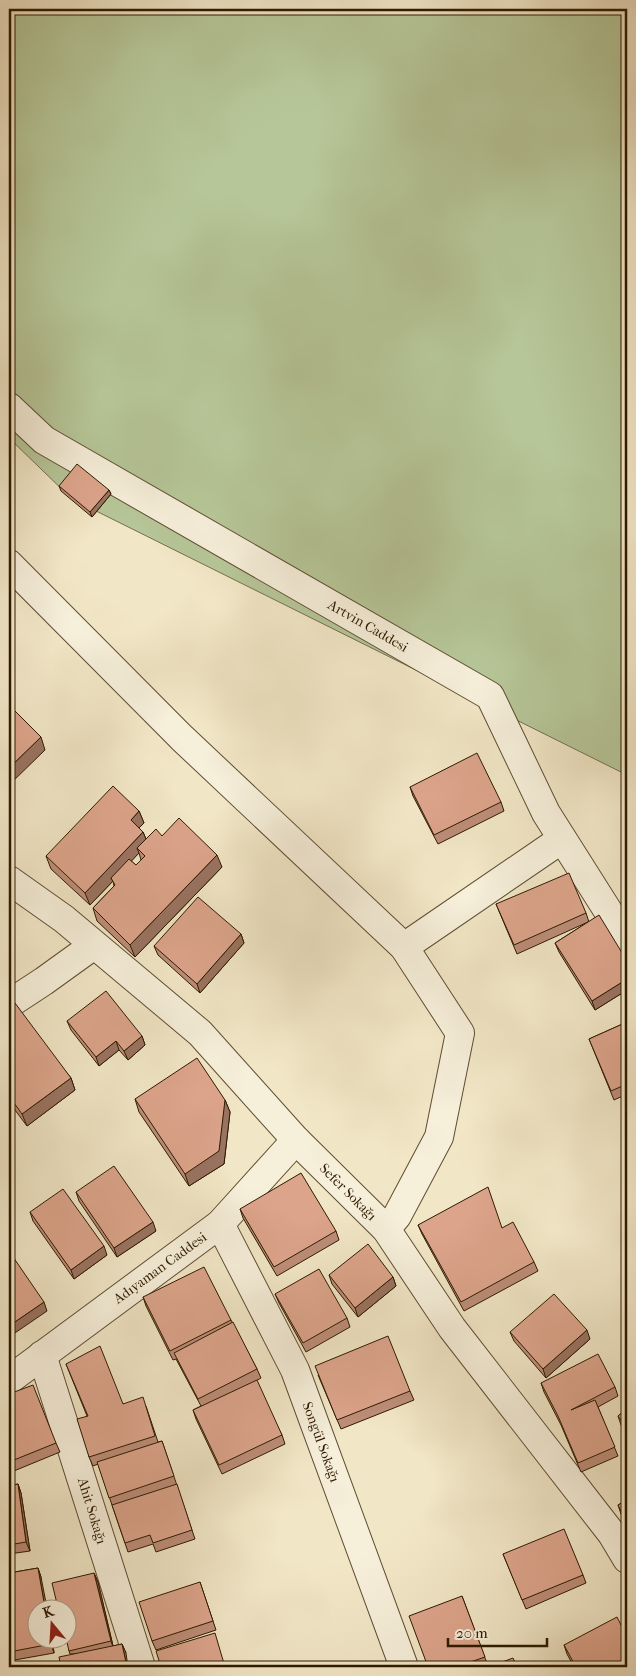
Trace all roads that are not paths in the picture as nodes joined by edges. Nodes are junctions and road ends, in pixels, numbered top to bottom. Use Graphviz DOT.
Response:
graph roads {
  1 [pos="9,406"];
  2 [pos="9,564"];
  3 [pos="562,839"];
  4 [pos="9,880"];
  5 [pos="627,940"];
  6 [pos="94,944"];
  7 [pos="404,947"];
  8 [pos="9,1004"];
  9 [pos="296,1140"];
  10 [pos="220,1224"];
  11 [pos="386,1229"];
  12 [pos="42,1355"];
  13 [pos="9,1380"];
  14 [pos="627,1559"];
  15 [pos="141,1667"];
  16 [pos="404,1667"];
  1 -- 3 [label="street, Artvin Caddesi"];
  2 -- 7 [label="street"];
  3 -- 5 [label="street, Artvin Caddesi"];
  3 -- 7 [label="street"];
  4 -- 6 [label="street, Sefer Sokağı"];
  6 -- 8 [label="street"];
  6 -- 9 [label="street, Sefer Sokağı"];
  7 -- 11 [label="street"];
  9 -- 10 [label="street, Adıyaman Caddesi"];
  9 -- 11 [label="street, Sefer Sokağı"];
  10 -- 12 [label="street, Adıyaman Caddesi"];
  10 -- 16 [label="street, Songül Sokağı"];
  11 -- 14 [label="street, Sefer Sokağı"];
  12 -- 13 [label="street, Adıyaman Caddesi"];
  12 -- 15 [label="street, Ahit Sokağı"];
}
